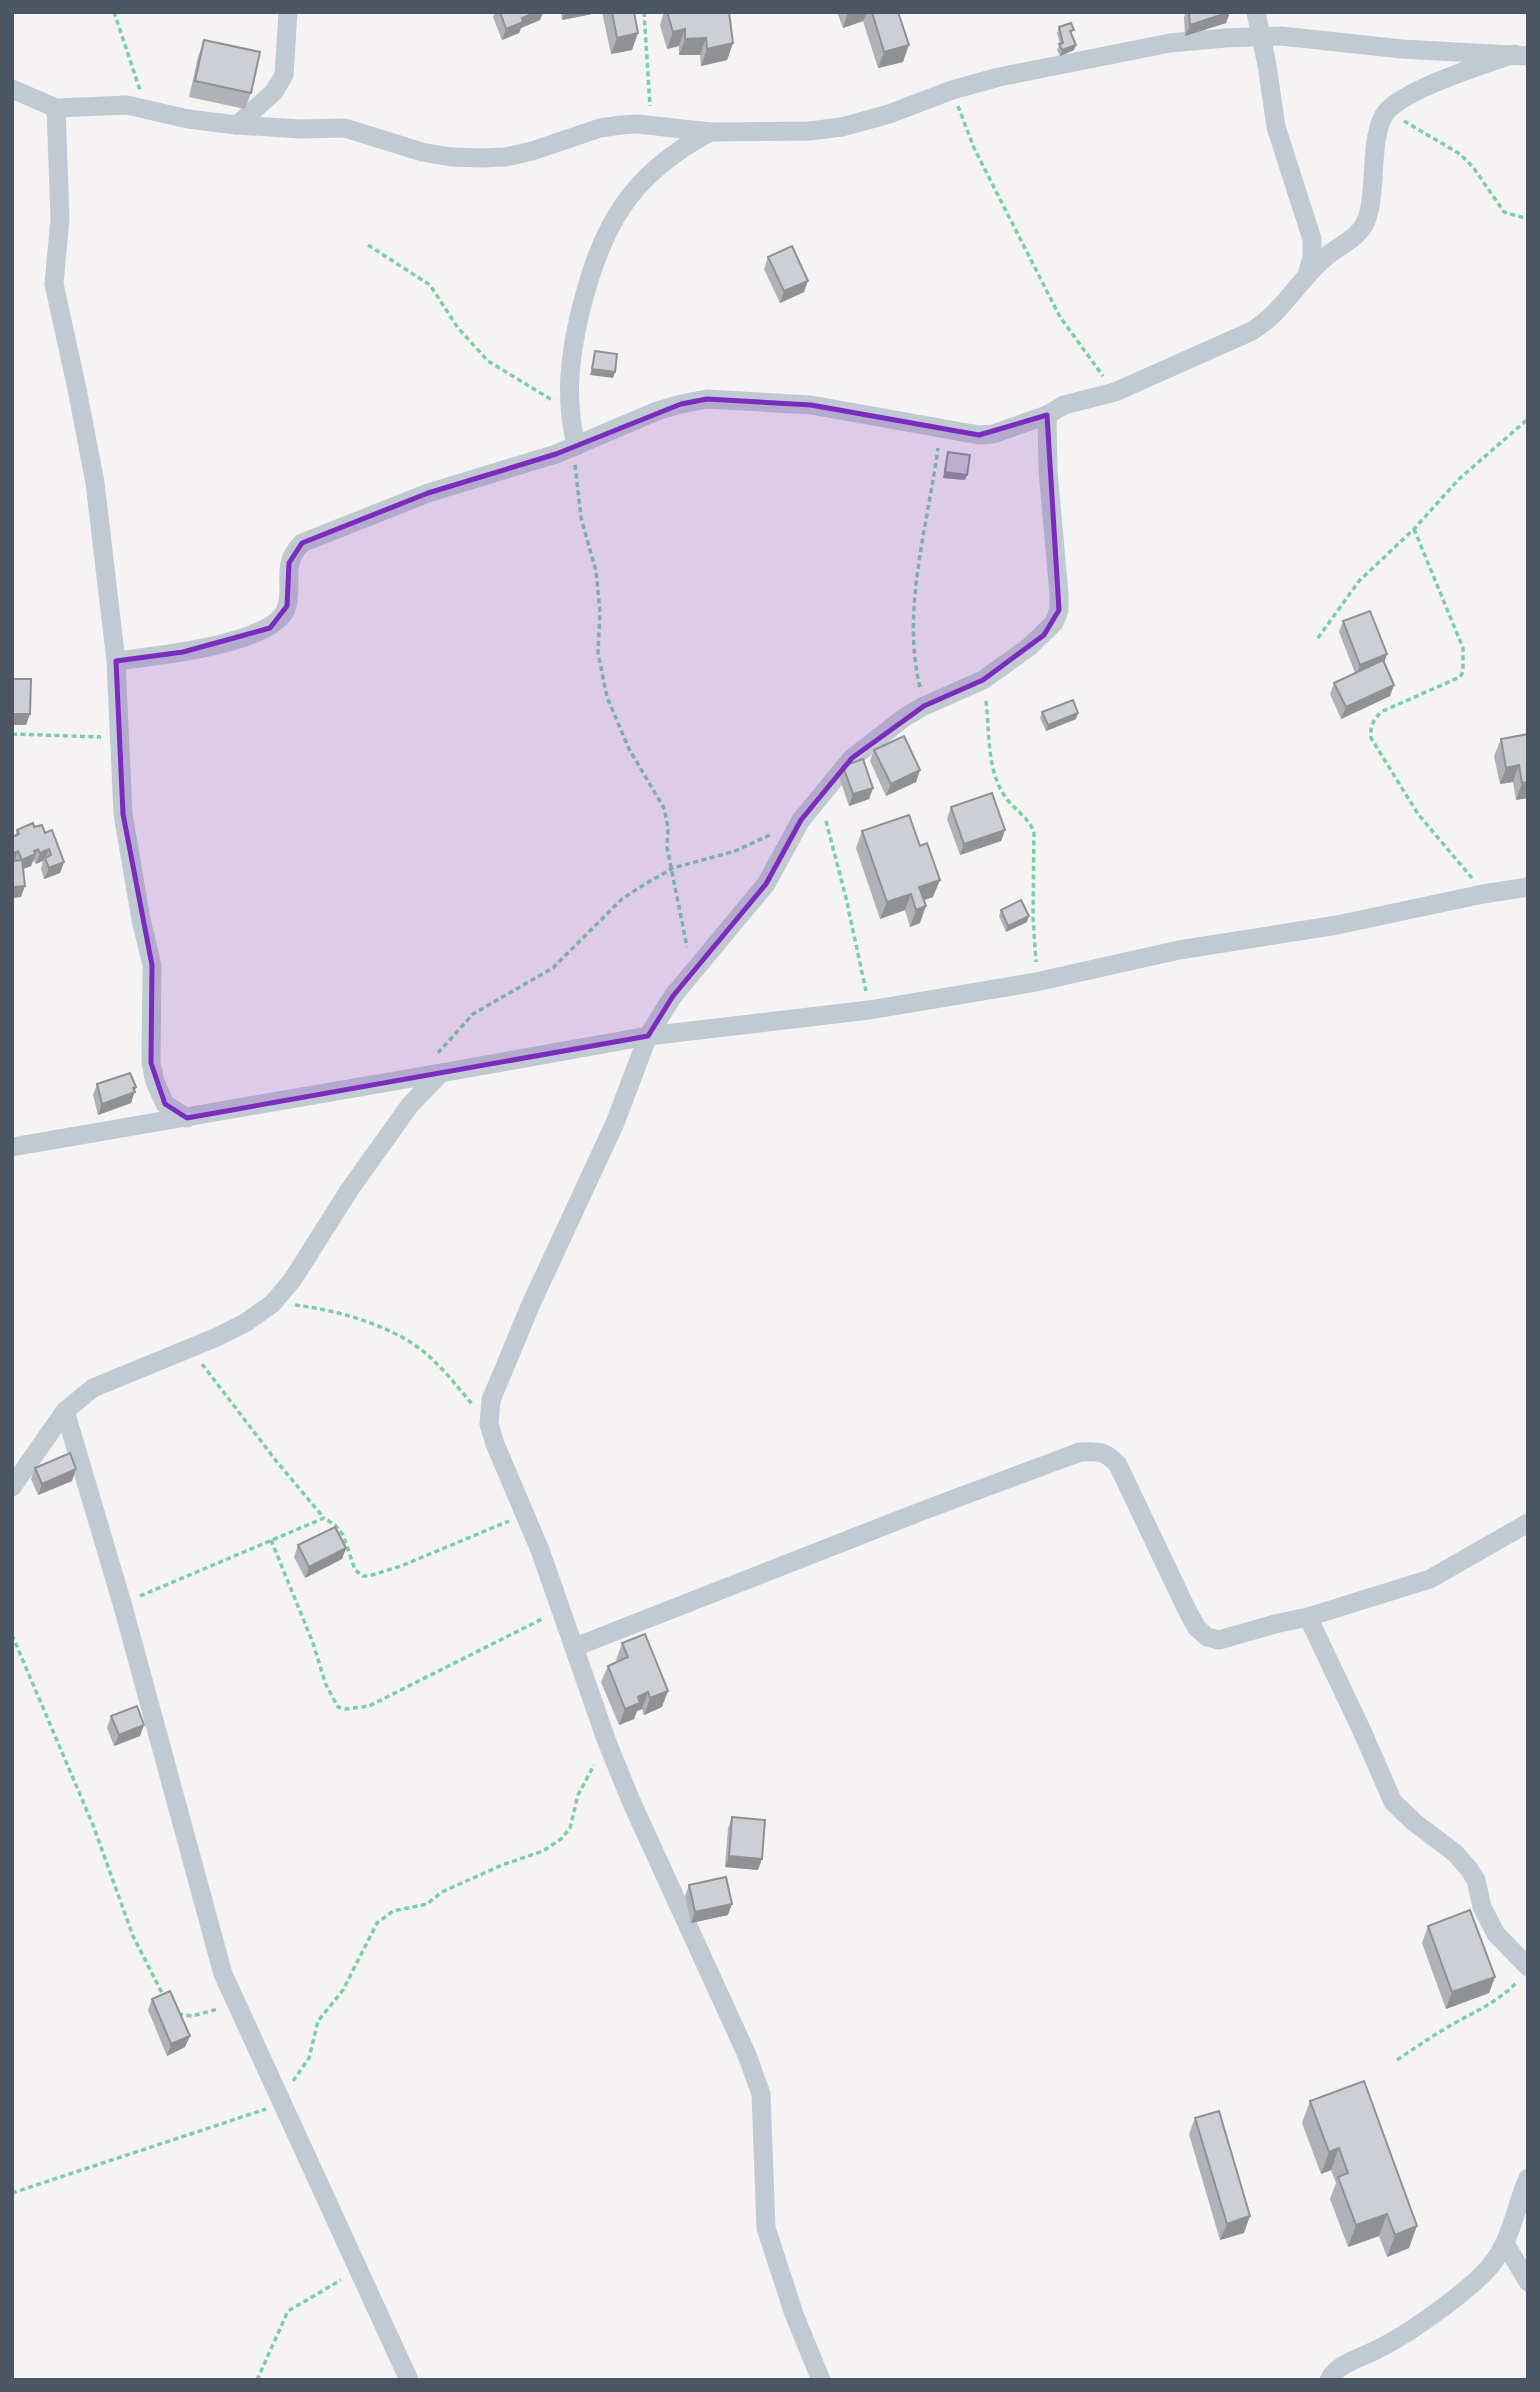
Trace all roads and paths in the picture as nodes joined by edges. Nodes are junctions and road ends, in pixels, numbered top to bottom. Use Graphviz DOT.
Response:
graph roads {
  1 [pos="114,12"];
  2 [pos="288,12"];
  3 [pos="644,12"];
  4 [pos="1256,12"];
  5 [pos="1262,37"];
  6 [pos="1521,55"];
  7 [pos="12,89"];
  8 [pos="952,90"];
  9 [pos="56,108"];
  10 [pos="147,109"];
  11 [pos="1387,111"];
  12 [pos="237,125"];
  13 [pos="651,125"];
  14 [pos="710,132"];
  15 [pos="1528,219"];
  16 [pos="368,245"];
  17 [pos="1307,276"];
  18 [pos="1115,392"];
  19 [pos="571,412"];
  20 [pos="1047,415"];
  21 [pos="1528,419"];
  22 [pos="941,429"];
  23 [pos="575,446"];
  24 [pos="1414,530"];
  25 [pos="1318,638"];
  26 [pos="116,661"];
  27 [pos="984,680"];
  28 [pos="924,706"];
  29 [pos="12,734"];
  30 [pos="120,739"];
  31 [pos="818,796"];
  32 [pos="801,820"];
  33 [pos="673,868"];
  34 [pos="1528,887"];
  35 [pos="1483,894"];
  36 [pos="685,956"];
  37 [pos="1036,982"];
  38 [pos="869,1010"];
  39 [pos="648,1037"];
  40 [pos="441,1073"];
  41 [pos="417,1077"];
  42 [pos="187,1118"];
  43 [pos="12,1147"];
  44 [pos="273,1303"];
  45 [pos="190,1348"];
  46 [pos="65,1411"];
  47 [pos="489,1424"];
  48 [pos="12,1488"];
  49 [pos="524,1514"];
  50 [pos="324,1518"];
  51 [pos="1528,1523"];
  52 [pos="271,1540"];
  53 [pos="122,1603"];
  54 [pos="561,1609"];
  55 [pos="1308,1617"];
  56 [pos="12,1635"];
  57 [pos="575,1647"];
  58 [pos="607,1742"];
  59 [pos="1524,1973"];
  60 [pos="167,1999"];
  61 [pos="236,2003"];
  62 [pos="172,2005"];
  63 [pos="1397,2060"];
  64 [pos="278,2097"];
  65 [pos="1528,2178"];
  66 [pos="12,2193"];
  67 [pos="1506,2245"];
  68 [pos="358,2264"];
  69 [pos="1528,2282"];
  70 [pos="257,2380"];
  71 [pos="410,2380"];
  72 [pos="821,2380"];
  73 [pos="1329,2380"];
  1 -- 10 [label="path"];
  2 -- 12 [label="street"];
  3 -- 13 [label="path"];
  4 -- 5 [label="street"];
  5 -- 6 [label="street"];
  5 -- 8 [label="street"];
  5 -- 17 [label="street"];
  6 -- 11 [label="street"];
  7 -- 9 [label="street"];
  8 -- 14 [label="street"];
  8 -- 18 [label="path"];
  9 -- 10 [label="street"];
  9 -- 26 [label="street"];
  10 -- 12 [label="street"];
  11 -- 15 [label="path"];
  11 -- 17 [label="street"];
  12 -- 13 [label="street"];
  13 -- 14 [label="street"];
  14 -- 19 [label="street"];
  16 -- 19 [label="path"];
  17 -- 18 [label="street"];
  18 -- 20 [label="street"];
  19 -- 23 [label="street"];
  20 -- 22 [label="street"];
  20 -- 27 [label="street"];
  21 -- 24 [label="path"];
  22 -- 23 [label="street"];
  22 -- 28 [label="path"];
  23 -- 26 [label="street"];
  23 -- 33 [label="path"];
  24 -- 25 [label="path"];
  24 -- 35 [label="path"];
  26 -- 30 [label="street"];
  27 -- 28 [label="street"];
  27 -- 37 [label="path"];
  28 -- 31 [label="street"];
  29 -- 30 [label="path"];
  30 -- 42 [label="street"];
  31 -- 32 [label="street"];
  31 -- 38 [label="path"];
  32 -- 33 [label="path"];
  32 -- 39 [label="street"];
  33 -- 36 [label="path"];
  33 -- 41 [label="path"];
  34 -- 35 [label="street"];
  35 -- 37 [label="street"];
  37 -- 38 [label="street"];
  38 -- 39 [label="street"];
  39 -- 40 [label="street"];
  39 -- 47 [label="street"];
  40 -- 41 [label="street"];
  40 -- 44 [label="street"];
  41 -- 42 [label="street"];
  42 -- 43 [label="street"];
  44 -- 45 [label="street"];
  44 -- 47 [label="path"];
  45 -- 46 [label="street"];
  45 -- 50 [label="path"];
  46 -- 48 [label="street"];
  46 -- 53 [label="street"];
  47 -- 49 [label="street"];
  49 -- 50 [label="path"];
  49 -- 54 [label="street"];
  50 -- 52 [label="path"];
  51 -- 55 [label="street"];
  52 -- 53 [label="path"];
  52 -- 54 [label="path"];
  53 -- 61 [label="street"];
  54 -- 57 [label="street"];
  55 -- 57 [label="street"];
  55 -- 59 [label="street"];
  56 -- 60 [label="path"];
  57 -- 58 [label="street"];
  58 -- 64 [label="path"];
  58 -- 72 [label="street"];
  59 -- 63 [label="path"];
  61 -- 62 [label="path"];
  61 -- 64 [label="street"];
  64 -- 66 [label="path"];
  64 -- 68 [label="street"];
  65 -- 67 [label="street"];
  67 -- 69 [label="street"];
  67 -- 73 [label="street"];
  68 -- 70 [label="path"];
  68 -- 71 [label="street"];
}
